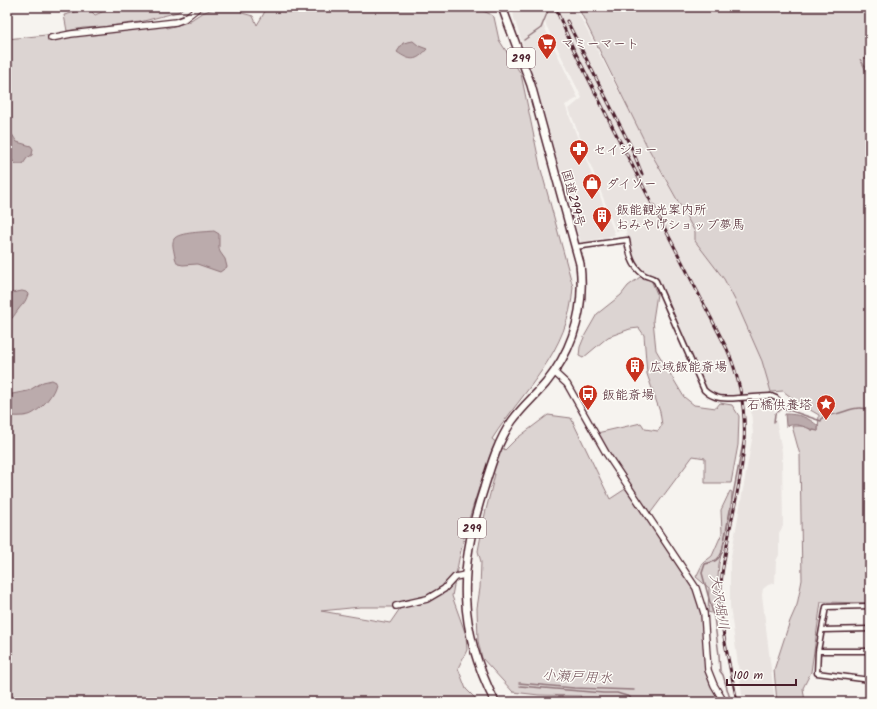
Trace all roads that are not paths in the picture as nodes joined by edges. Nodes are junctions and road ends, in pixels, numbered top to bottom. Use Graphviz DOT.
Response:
graph roads {
  1 [pos="199,7"];
  2 [pos="502,7"];
  3 [pos="50,38"];
  4 [pos="575,247"];
  5 [pos="554,372"];
  6 [pos="780,403"];
  7 [pos="465,575"];
  8 [pos="396,606"];
  9 [pos="870,606"];
  10 [pos="870,629"];
  11 [pos="822,630"];
  12 [pos="818,651"];
  13 [pos="870,652"];
  14 [pos="870,680"];
  15 [pos="495,702"];
  16 [pos="724,702"];
  1 -- 3 [label="street"];
  2 -- 4 [label="highway, 国道299号 / 299"];
  4 -- 5 [label="highway, 国道299号 / 299"];
  4 -- 6 [label="street, bridge"];
  5 -- 7 [label="highway, 299"];
  5 -- 16 [label="street"];
  7 -- 8 [label="street"];
  7 -- 15 [label="highway, 299"];
  9 -- 11 [label="street"];
  10 -- 11 [label="street"];
  11 -- 12 [label="street"];
  12 -- 13 [label="street"];
  12 -- 14 [label="street"];
}
